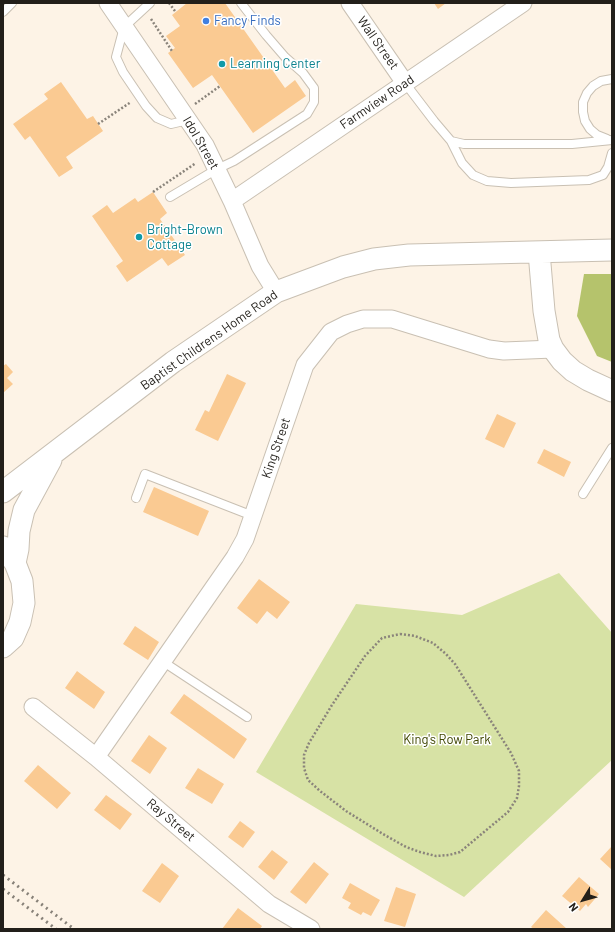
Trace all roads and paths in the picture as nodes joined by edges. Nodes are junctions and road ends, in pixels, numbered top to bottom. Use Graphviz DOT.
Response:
graph roads {
  1 [pos="12,3"];
  2 [pos="108,3"];
  3 [pos="169,3"];
  4 [pos="241,3"];
  5 [pos="350,3"];
  6 [pos="523,3"];
  7 [pos="147,6"];
  8 [pos="175,11"];
  9 [pos="3,12"];
  10 [pos="124,27"];
  11 [pos="172,51"];
  12 [pos="612,80"];
  13 [pos="405,83"];
  14 [pos="220,86"];
  15 [pos="139,96"];
  16 [pos="186,116"];
  17 [pos="98,124"];
  18 [pos="612,139"];
  19 [pos="451,141"];
  20 [pos="612,153"];
  21 [pos="209,154"];
  22 [pos="217,169"];
  23 [pos="153,192"];
  24 [pos="170,197"];
  25 [pos="232,201"];
  26 [pos="612,250"];
  27 [pos="539,252"];
  28 [pos="276,292"];
  29 [pos="553,349"];
  30 [pos="612,391"];
  31 [pos="612,448"];
  32 [pos="56,452"];
  33 [pos="3,492"];
  34 [pos="583,494"];
  35 [pos="136,498"];
  36 [pos="253,516"];
  37 [pos="3,547"];
  38 [pos="15,563"];
  39 [pos="3,647"];
  40 [pos="162,661"];
  41 [pos="33,708"];
  42 [pos="247,717"];
  43 [pos="96,756"];
  44 [pos="474,841"];
  45 [pos="311,929"];
  1 -- 9 [label="lane"];
  2 -- 10 [label="street, Idol Street"];
  3 -- 8 [label="path"];
  4 -- 22 [label="lane"];
  5 -- 13 [label="street, Wall Street"];
  6 -- 13 [label="street, Farmview Road"];
  7 -- 10 [label="lane"];
  7 -- 11 [label="path"];
  10 -- 15 [label="lane"];
  10 -- 16 [label="street, Idol Street"];
  12 -- 18 [label="lane"];
  13 -- 19 [label="lane"];
  13 -- 25 [label="street, Farmview Road"];
  14 -- 16 [label="path"];
  15 -- 16 [label="lane"];
  15 -- 17 [label="path"];
  16 -- 21 [label="street, Idol Street"];
  18 -- 19 [label="lane"];
  19 -- 20 [label="lane"];
  21 -- 22 [label="street, Idol Street"];
  21 -- 23 [label="path"];
  22 -- 24 [label="lane"];
  22 -- 25 [label="street, Idol Street"];
  25 -- 28 [label="street, Idol Street"];
  26 -- 27 [label="street, Baptist Childrens Home Road"];
  27 -- 28 [label="street, Baptist Childrens Home Road"];
  27 -- 29 [label="street"];
  28 -- 32 [label="street, Baptist Childrens Home Road"];
  29 -- 30 [label="street"];
  29 -- 36 [label="street, King Street"];
  31 -- 34 [label="lane"];
  32 -- 33 [label="street, Baptist Childrens Home Road"];
  32 -- 38 [label="street"];
  35 -- 36 [label="lane"];
  36 -- 40 [label="street, King Street"];
  37 -- 38 [label="street"];
  38 -- 39 [label="street"];
  40 -- 42 [label="lane"];
  40 -- 43 [label="street, King Street"];
  41 -- 43 [label="street, Ray Street"];
  43 -- 45 [label="street, Ray Street"];
  44 -- 44 [label="path"];
}
